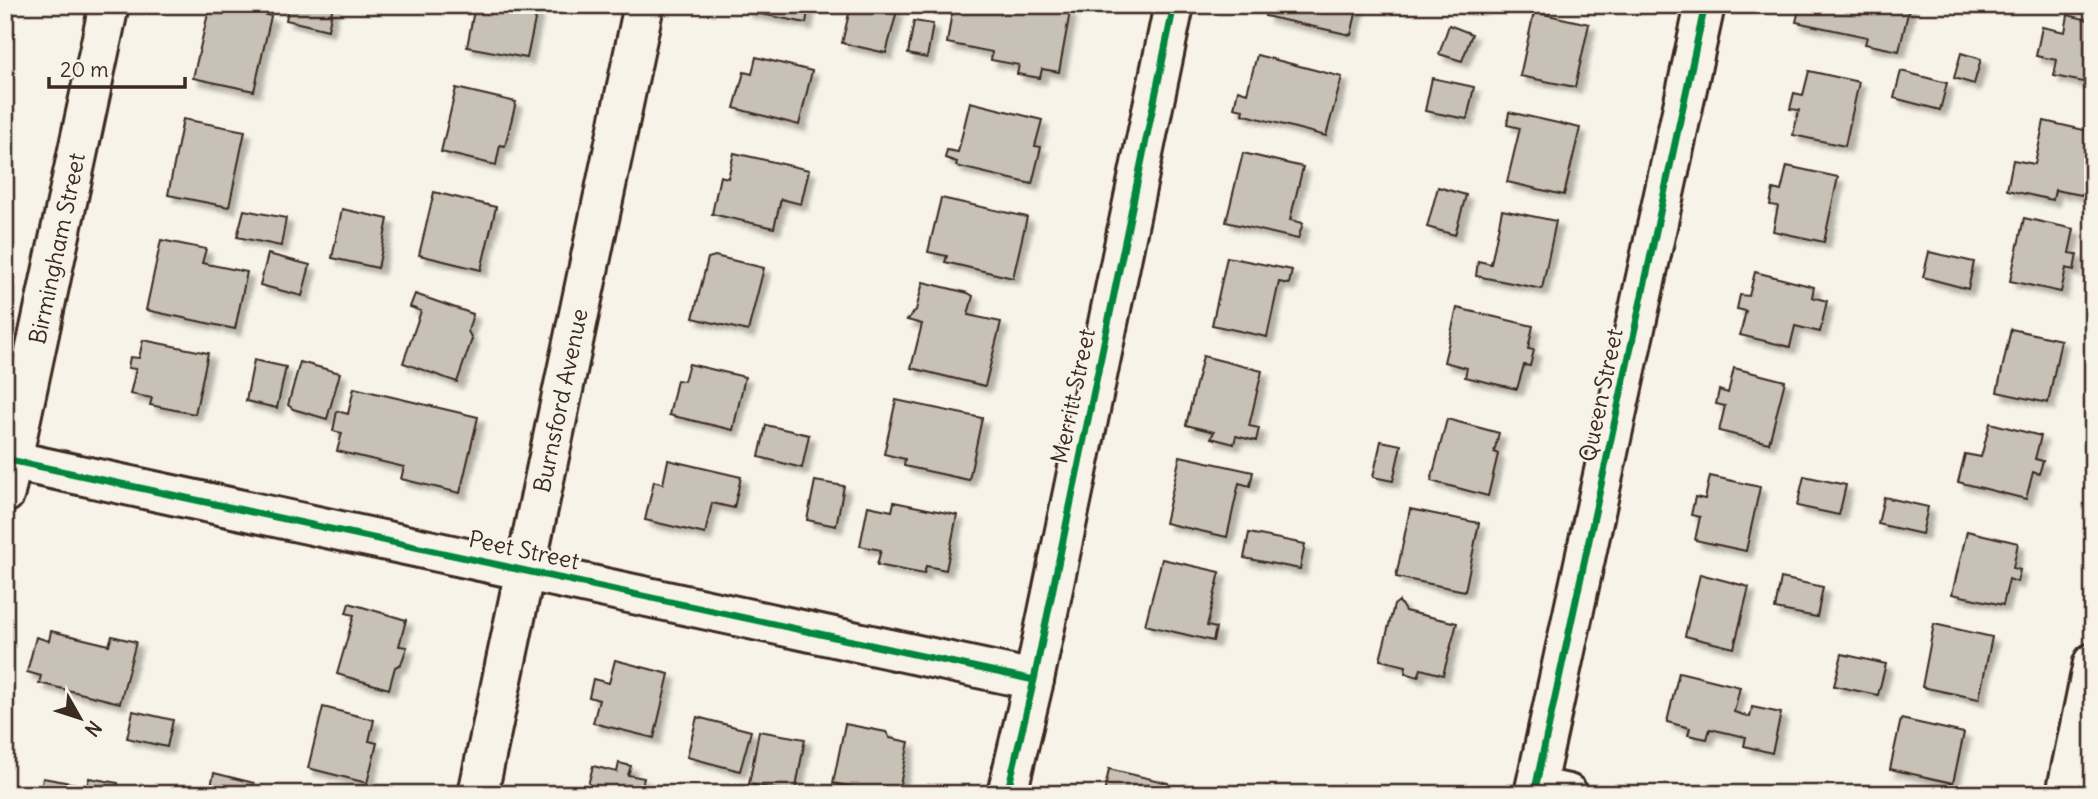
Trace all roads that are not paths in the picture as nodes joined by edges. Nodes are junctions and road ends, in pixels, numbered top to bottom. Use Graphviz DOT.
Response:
graph roads {
  1 [pos="109,5"];
  2 [pos="644,5"];
  3 [pos="1174,5"];
  4 [pos="1705,5"];
  5 [pos="8,470"];
  6 [pos="526,570"];
  7 [pos="2093,663"];
  8 [pos="1034,680"];
  9 [pos="1546,791"];
  10 [pos="478,794"];
  11 [pos="1007,794"];
  12 [pos="2066,794"];
  1 -- 5 [label="street, Birmingham Street"];
  2 -- 6 [label="street, Burnsford Avenue"];
  3 -- 8 [label="street, Merritt Street"];
  4 -- 9 [label="street, Queen Street"];
  5 -- 6 [label="street, Peet Street"];
  6 -- 8 [label="street, Peet Street"];
  6 -- 10 [label="street, Burnsford Avenue"];
  7 -- 12 [label="street"];
  8 -- 11 [label="street, Merritt Street"];
}
